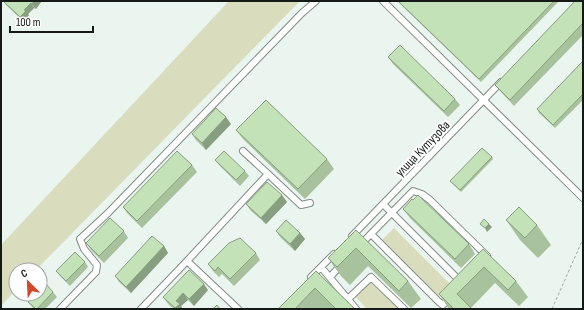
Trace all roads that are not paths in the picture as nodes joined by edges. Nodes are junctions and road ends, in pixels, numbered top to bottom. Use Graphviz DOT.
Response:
graph roads {
  1 [pos="316,1"];
  2 [pos="383,1"];
  3 [pos="505,78"];
  4 [pos="484,100"];
  5 [pos="243,150"];
  6 [pos="268,174"];
  7 [pos="583,198"];
  8 [pos="310,203"];
  9 [pos="383,204"];
  10 [pos="392,213"];
  11 [pos="371,234"];
  12 [pos="347,241"];
  13 [pos="342,246"];
  14 [pos="355,250"];
  15 [pos="187,260"];
  16 [pos="345,261"];
  17 [pos="484,264"];
  18 [pos="321,267"];
  19 [pos="330,277"];
  20 [pos="468,280"];
  21 [pos="305,283"];
  22 [pos="463,285"];
  23 [pos="347,300"];
  24 [pos="60,309"];
  25 [pos="141,309"];
  26 [pos="238,309"];
  27 [pos="356,309"];
  28 [pos="404,309"];
  1 -- 24 [label="street"];
  2 -- 4 [label="street"];
  3 -- 4 [label="street, улица Кутузова"];
  4 -- 7 [label="street"];
  4 -- 9 [label="street, улица Кутузова"];
  5 -- 6 [label="street"];
  6 -- 8 [label="street"];
  6 -- 15 [label="street"];
  9 -- 10 [label="street"];
  9 -- 12 [label="street, улица Кутузова"];
  10 -- 11 [label="street"];
  10 -- 17 [label="street"];
  10 -- 22 [label="street"];
  11 -- 14 [label="street"];
  11 -- 22 [label="street"];
  13 -- 18 [label="street"];
  15 -- 25 [label="street"];
  15 -- 26 [label="street"];
  16 -- 19 [label="street"];
  18 -- 19 [label="street"];
  18 -- 21 [label="street"];
  19 -- 23 [label="street"];
  20 -- 22 [label="street"];
  23 -- 27 [label="street"];
  23 -- 28 [label="street"];
}
